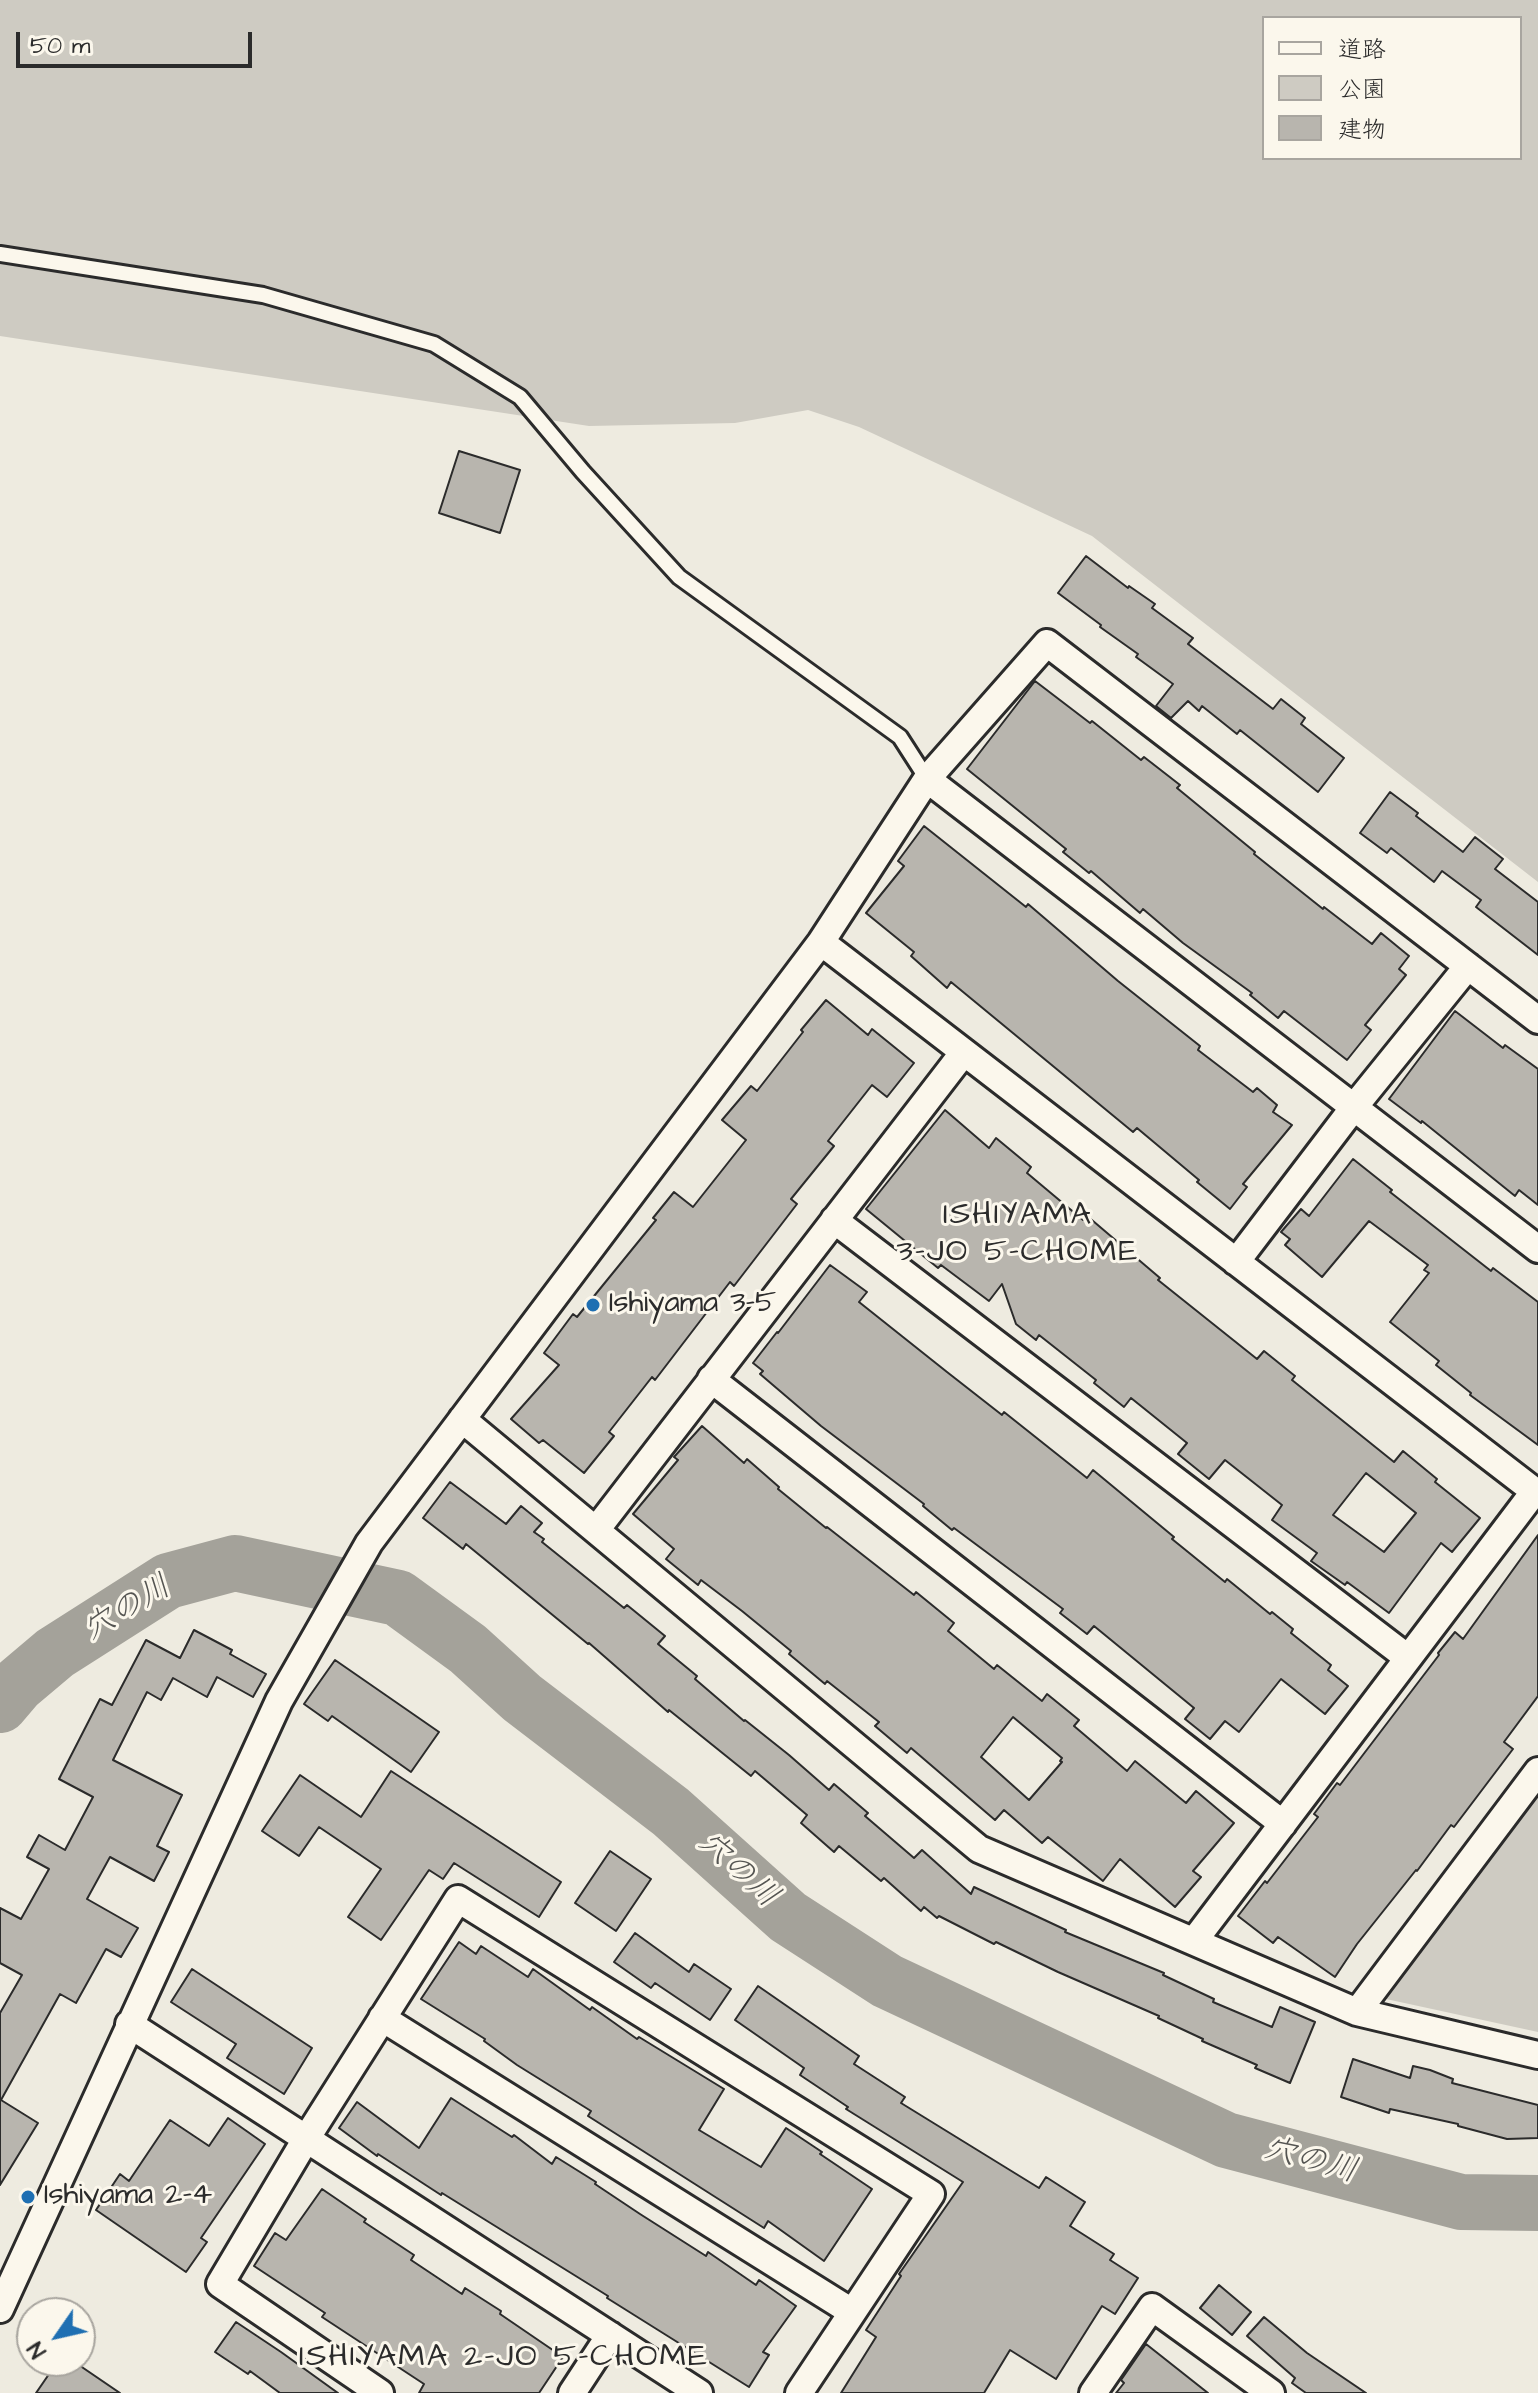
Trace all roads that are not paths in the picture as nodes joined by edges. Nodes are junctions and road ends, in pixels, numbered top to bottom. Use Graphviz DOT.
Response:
graph roads {
  1 [pos="0,254"];
  2 [pos="927,779"];
  3 [pos="821,942"];
  4 [pos="1468,966"];
  5 [pos="1538,1020"];
  6 [pos="964,1052"];
  7 [pos="1354,1107"];
  8 [pos="834,1220"];
  9 [pos="1538,1249"];
  10 [pos="1236,1262"];
  11 [pos="711,1379"];
  12 [pos="462,1419"];
  13 [pos="1536,1493"];
  14 [pos="596,1530"];
  15 [pos="1408,1658"];
  16 [pos="1538,1771"];
  17 [pos="1283,1824"];
  18 [pos="1194,1941"];
  19 [pos="1357,2012"];
  20 [pos="382,2018"];
  21 [pos="129,2024"];
  22 [pos="1538,2055"];
  23 [pos="306,2139"];
  24 [pos="0,2309"];
  25 [pos="852,2312"];
  26 [pos="610,2335"];
  27 [pos="380,2393"];
  28 [pos="572,2393"];
  29 [pos="699,2393"];
  30 [pos="799,2393"];
  31 [pos="1093,2393"];
  32 [pos="1271,2393"];
  1 -- 2 [label="lane"];
  2 -- 3 [label="street"];
  2 -- 4 [label="street"];
  2 -- 7 [label="street"];
  3 -- 6 [label="street"];
  3 -- 12 [label="street"];
  4 -- 5 [label="street"];
  4 -- 7 [label="street"];
  6 -- 8 [label="street"];
  6 -- 10 [label="street"];
  7 -- 9 [label="street"];
  7 -- 10 [label="street"];
  8 -- 11 [label="street"];
  8 -- 15 [label="street"];
  10 -- 13 [label="street"];
  11 -- 14 [label="street"];
  11 -- 17 [label="street"];
  12 -- 14 [label="street"];
  12 -- 21 [label="street"];
  13 -- 15 [label="street"];
  14 -- 18 [label="street"];
  15 -- 17 [label="street"];
  16 -- 19 [label="street"];
  17 -- 18 [label="street"];
  18 -- 19 [label="street"];
  19 -- 22 [label="street"];
  20 -- 23 [label="street"];
  20 -- 25 [label="street"];
  20 -- 25 [label="street"];
  21 -- 23 [label="street"];
  21 -- 24 [label="street"];
  23 -- 26 [label="street"];
  23 -- 27 [label="street"];
  25 -- 30 [label="street"];
  26 -- 28 [label="street"];
  26 -- 29 [label="street"];
  31 -- 32 [label="street"];
}
